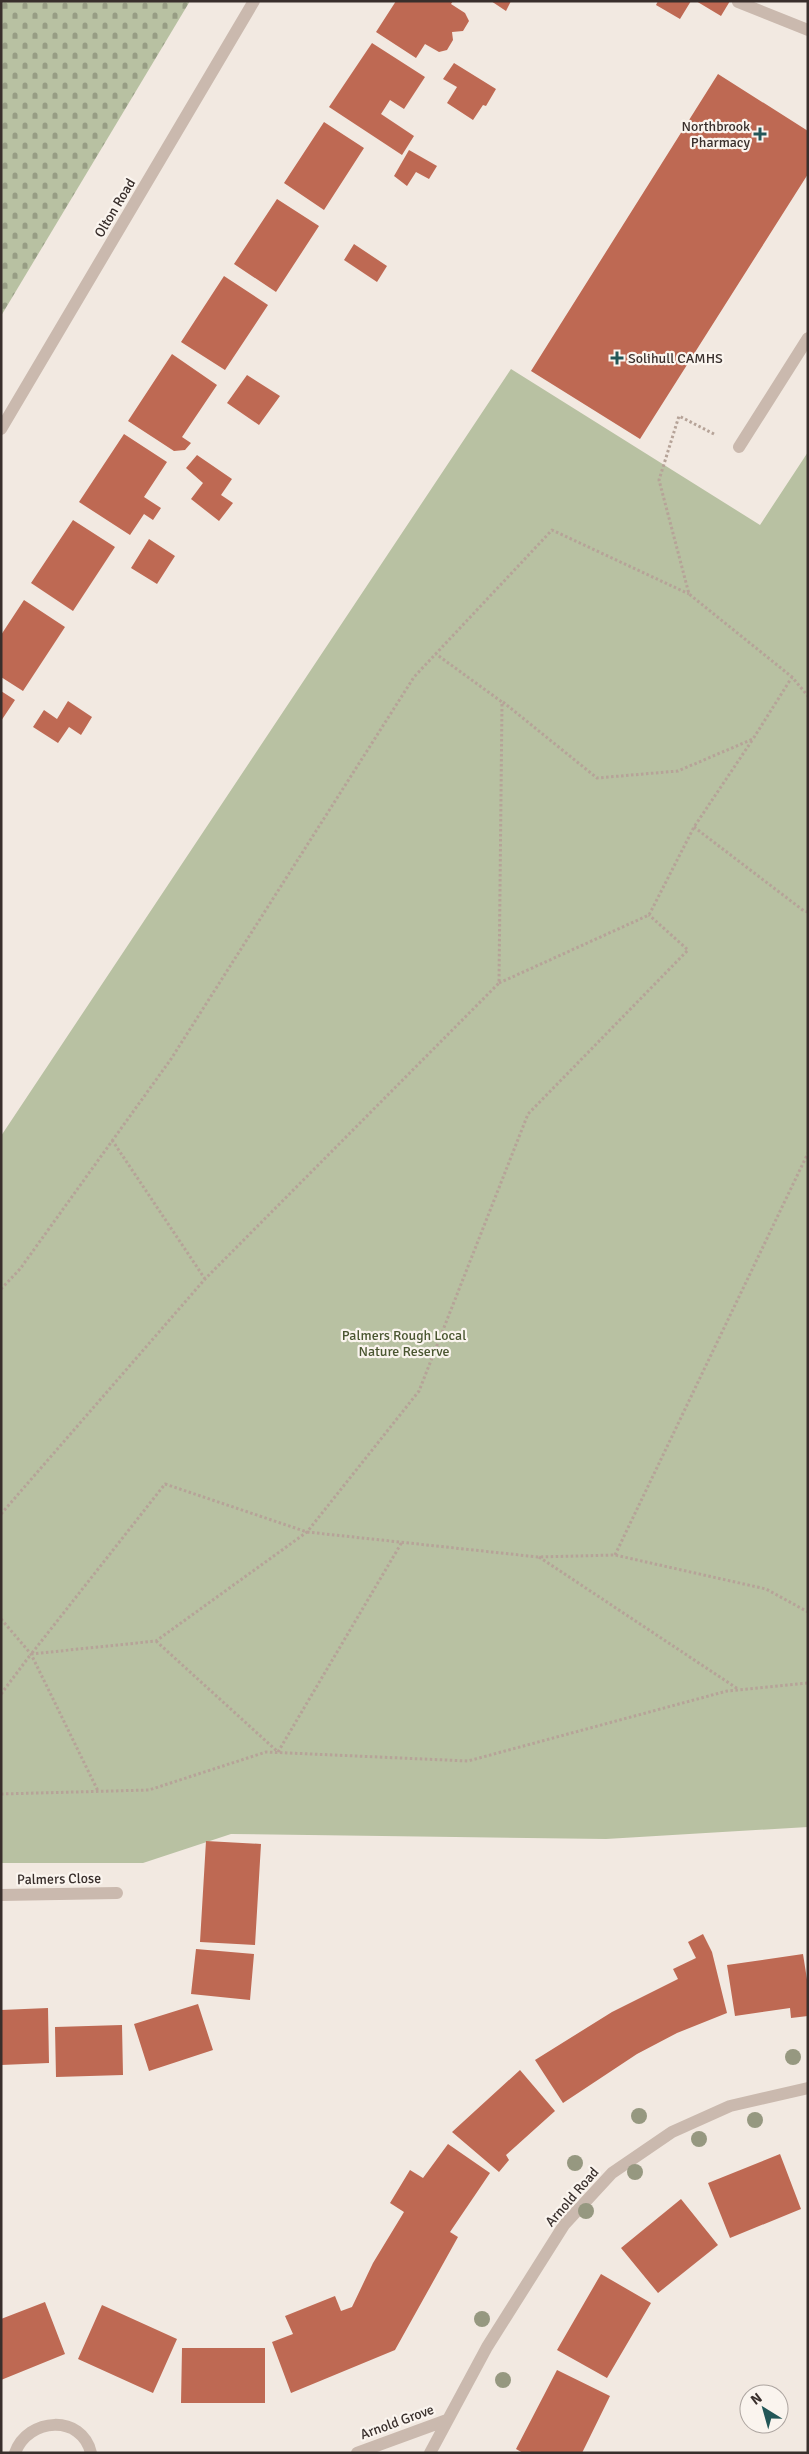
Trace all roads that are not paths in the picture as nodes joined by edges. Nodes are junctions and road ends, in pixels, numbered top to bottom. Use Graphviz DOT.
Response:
graph roads {
  1 [pos="254,1"];
  2 [pos="738,2"];
  3 [pos="808,30"];
  4 [pos="808,338"];
  5 [pos="1,429"];
  6 [pos="739,447"];
  7 [pos="116,1893"];
  8 [pos="1,1895"];
  9 [pos="808,2088"];
  10 [pos="447,2420"];
  11 [pos="15,2453"];
  12 [pos="91,2453"];
  13 [pos="356,2453"];
  14 [pos="430,2453"];
  1 -- 5 [label="street, Olton Road"];
  2 -- 3 [label="street"];
  4 -- 6 [label="street"];
  7 -- 8 [label="street, Palmers Close"];
  9 -- 10 [label="street, Arnold Road"];
  10 -- 13 [label="street, Arnold Grove"];
  10 -- 14 [label="street, Arnold Road"];
  11 -- 12 [label="street"];
}
